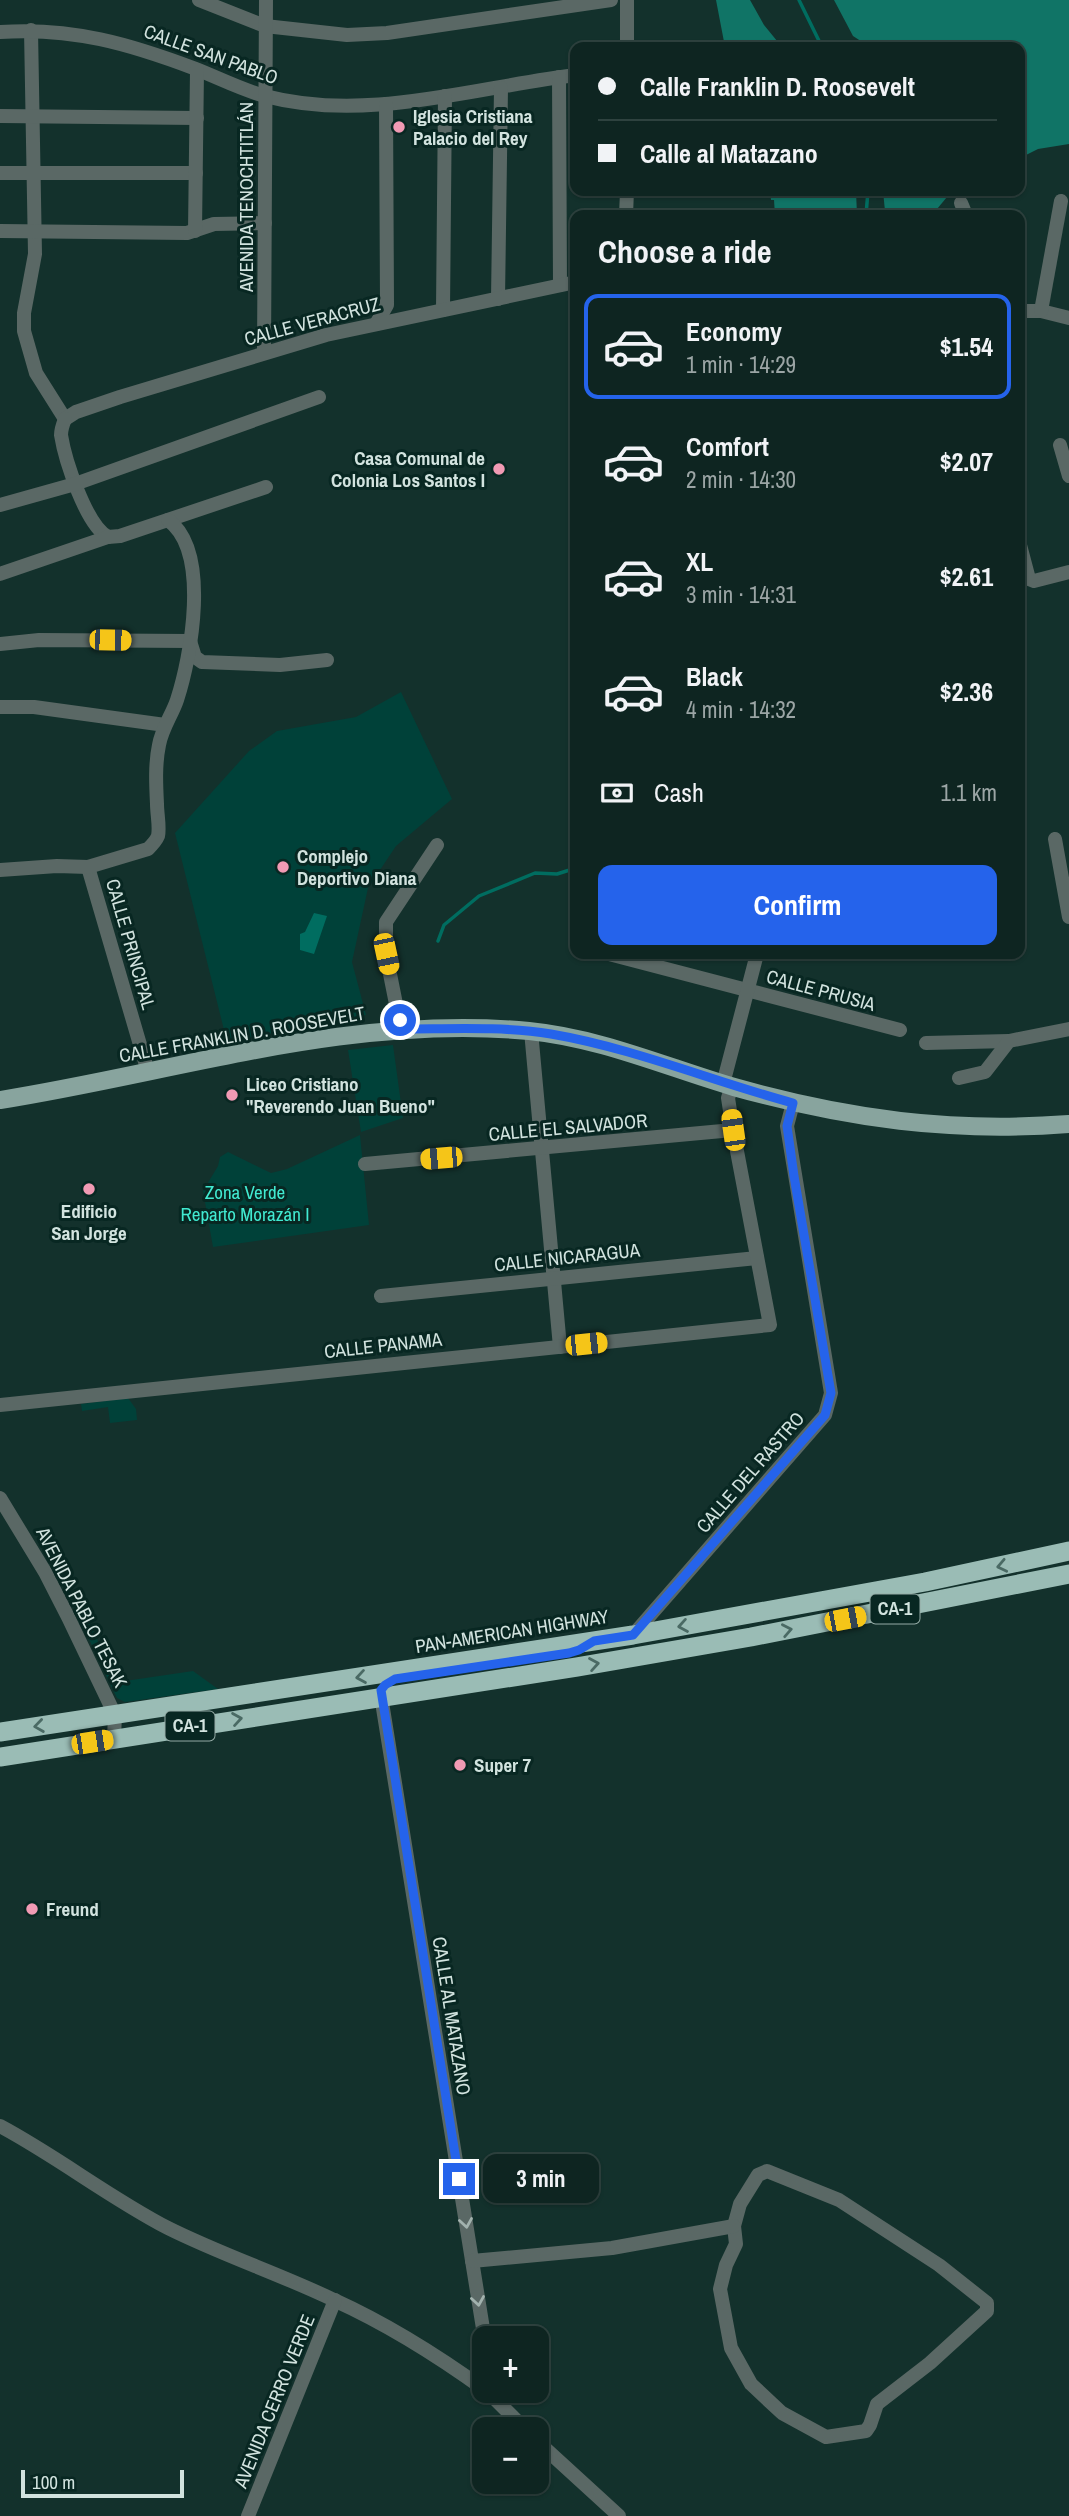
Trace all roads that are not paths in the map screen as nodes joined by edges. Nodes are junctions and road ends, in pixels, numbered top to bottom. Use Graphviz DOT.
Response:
graph roads {
  1 [pos="199,0"];
  2 [pos="266,0"];
  3 [pos="611,0"];
  4 [pos="627,0"];
  5 [pos="265,26"];
  6 [pos="31,30"];
  7 [pos="0,32"];
  8 [pos="627,42"];
  9 [pos="197,70"];
  10 [pos="570,76"];
  11 [pos="559,77"];
  12 [pos="501,88"];
  13 [pos="266,96"];
  14 [pos="445,96"];
  15 [pos="386,104"];
  16 [pos="0,116"];
  17 [pos="32,116"];
  18 [pos="197,118"];
  19 [pos="0,173"];
  20 [pos="33,173"];
  21 [pos="196,173"];
  22 [pos="1061,201"];
  23 [pos="265,223"];
  24 [pos="33,230"];
  25 [pos="0,231"];
  26 [pos="195,231"];
  27 [pos="570,283"];
  28 [pos="560,285"];
  29 [pos="498,299"];
  30 [pos="443,310"];
  31 [pos="1025,311"];
  32 [pos="1041,311"];
  33 [pos="1069,317"];
  34 [pos="376,324"];
  35 [pos="264,353"];
  36 [pos="319,397"];
  37 [pos="65,419"];
  38 [pos="1060,445"];
  39 [pos="1069,476"];
  40 [pos="75,484"];
  41 [pos="266,487"];
  42 [pos="0,505"];
  43 [pos="168,520"];
  44 [pos="108,537"];
  45 [pos="1025,564"];
  46 [pos="1069,572"];
  47 [pos="0,575"];
  48 [pos="190,641"];
  49 [pos="0,644"];
  50 [pos="327,660"];
  51 [pos="1,707"];
  52 [pos="165,725"];
  53 [pos="1055,839"];
  54 [pos="437,845"];
  55 [pos="88,867"];
  56 [pos="0,870"];
  57 [pos="1069,917"];
  58 [pos="628,959"];
  59 [pos="756,959"];
  60 [pos="747,990"];
  61 [pos="401,1029"];
  62 [pos="1069,1029"];
  63 [pos="900,1030"];
  64 [pos="531,1031"];
  65 [pos="1009,1041"];
  66 [pos="926,1043"];
  67 [pos="148,1072"];
  68 [pos="959,1078"];
  69 [pos="728,1085"];
  70 [pos="0,1100"];
  71 [pos="793,1103"];
  72 [pos="1069,1124"];
  73 [pos="733,1130"];
  74 [pos="542,1149"];
  75 [pos="365,1164"];
  76 [pos="757,1258"];
  77 [pos="553,1278"];
  78 [pos="381,1296"];
  79 [pos="559,1347"];
  80 [pos="0,1405"];
  81 [pos="0,1498"];
  82 [pos="1069,1551"];
  83 [pos="1069,1574"];
  84 [pos="753,1614"];
  85 [pos="719,1620"];
  86 [pos="633,1635"];
  87 [pos="756,1636"];
  88 [pos="594,1641"];
  89 [pos="720,1642"];
  90 [pos="381,1696"];
  91 [pos="114,1715"];
  92 [pos="0,1732"];
  93 [pos="114,1738"];
  94 [pos="0,1757"];
  95 [pos="0,2126"];
  96 [pos="734,2226"];
  97 [pos="472,2261"];
  98 [pos="335,2300"];
  99 [pos="483,2326"];
  100 [pos="472,2381"];
  101 [pos="500,2403"];
  102 [pos="513,2417"];
  103 [pos="549,2452"];
  104 [pos="248,2516"];
  105 [pos="619,2516"];
  1 -- 5 [label="street"];
  2 -- 5 [label="street, AVENIDA TENOCHTITLÁN"];
  3 -- 5 [label="street"];
  4 -- 8 [label="street"];
  5 -- 13 [label="street, AVENIDA TENOCHTITLÁN"];
  6 -- 7 [label="street, CALLE SAN PABLO"];
  6 -- 9 [label="street, CALLE SAN PABLO"];
  6 -- 17 [label="street"];
  9 -- 13 [label="street, CALLE SAN PABLO"];
  9 -- 18 [label="street"];
  10 -- 11 [label="street, CALLE SAN PABLO"];
  11 -- 12 [label="street, CALLE SAN PABLO"];
  11 -- 28 [label="street"];
  12 -- 14 [label="street, CALLE SAN PABLO"];
  12 -- 29 [label="street"];
  13 -- 15 [label="street, CALLE SAN PABLO"];
  13 -- 23 [label="street, AVENIDA TENOCHTITLÁN"];
  14 -- 15 [label="street, CALLE SAN PABLO"];
  14 -- 30 [label="street"];
  15 -- 34 [label="street"];
  16 -- 17 [label="street"];
  17 -- 18 [label="street"];
  17 -- 20 [label="street"];
  18 -- 21 [label="street"];
  19 -- 20 [label="street"];
  20 -- 21 [label="street"];
  20 -- 24 [label="street"];
  21 -- 26 [label="street"];
  22 -- 32 [label="street"];
  23 -- 26 [label="street"];
  23 -- 35 [label="street, AVENIDA TENOCHTITLÁN"];
  24 -- 25 [label="street"];
  24 -- 26 [label="street"];
  24 -- 37 [label="street"];
  27 -- 28 [label="street, CALLE VERACRUZ"];
  28 -- 29 [label="street, CALLE VERACRUZ"];
  29 -- 30 [label="street, CALLE VERACRUZ"];
  30 -- 34 [label="street, CALLE VERACRUZ"];
  31 -- 32 [label="street"];
  32 -- 33 [label="street"];
  34 -- 35 [label="street, CALLE VERACRUZ"];
  35 -- 37 [label="street, CALLE VERACRUZ"];
  36 -- 40 [label="street"];
  37 -- 40 [label="street"];
  38 -- 39 [label="street"];
  40 -- 42 [label="street"];
  40 -- 44 [label="street"];
  41 -- 43 [label="street"];
  43 -- 44 [label="street"];
  43 -- 48 [label="street"];
  44 -- 47 [label="street"];
  45 -- 46 [label="street"];
  48 -- 49 [label="street"];
  48 -- 50 [label="street"];
  48 -- 52 [label="street"];
  51 -- 52 [label="street"];
  52 -- 55 [label="street"];
  53 -- 57 [label="street"];
  54 -- 61 [label="street"];
  55 -- 56 [label="street"];
  55 -- 67 [label="street, CALLE PRINCIPAL"];
  58 -- 60 [label="street, CALLE PRUSIA"];
  59 -- 60 [label="street"];
  60 -- 63 [label="street, CALLE PRUSIA"];
  60 -- 69 [label="street"];
  61 -- 64 [label="main road, CALLE FRANKLIN D. ROOSEVELT"];
  61 -- 67 [label="main road, CALLE FRANKLIN D. ROOSEVELT"];
  62 -- 65 [label="street"];
  64 -- 69 [label="main road, CALLE FRANKLIN D. ROOSEVELT"];
  64 -- 74 [label="street"];
  65 -- 66 [label="street"];
  65 -- 68 [label="street"];
  67 -- 70 [label="main road, CALLE FRANKLIN D. ROOSEVELT"];
  69 -- 71 [label="main road, CALLE FRANKLIN D. ROOSEVELT"];
  69 -- 73 [label="street"];
  71 -- 72 [label="main road, CALLE FRANKLIN D. ROOSEVELT"];
  71 -- 86 [label="street, CALLE DEL RASTRO"];
  73 -- 74 [label="street, CALLE EL SALVADOR"];
  73 -- 76 [label="street"];
  74 -- 75 [label="street, CALLE EL SALVADOR"];
  74 -- 77 [label="street"];
  76 -- 77 [label="street, CALLE NICARAGUA"];
  76 -- 79 [label="street, CALLE PANAMA"];
  77 -- 78 [label="street, CALLE NICARAGUA"];
  77 -- 79 [label="street"];
  79 -- 80 [label="street, CALLE PANAMA"];
  81 -- 91 [label="street, AVENIDA PABLO TESAK"];
  82 -- 84 [label="highway, PAN-AMERICAN HIGHWAY / CA-1, one-way"];
  87 -- 83 [label="highway, CA-1, one-way"];
  84 -- 85 [label="highway, PAN-AMERICAN HIGHWAY / CA-1"];
  84 -- 87 [label="highway"];
  85 -- 86 [label="highway, PAN-AMERICAN HIGHWAY / CA-1, one-way"];
  85 -- 89 [label="highway"];
  86 -- 88 [label="highway, PAN-AMERICAN HIGHWAY / CA-1"];
  87 -- 89 [label="highway, CA-1"];
  88 -- 90 [label="highway"];
  88 -- 91 [label="highway, PAN-AMERICAN HIGHWAY / CA-1, one-way"];
  90 -- 89 [label="highway, CA-1, one-way"];
  93 -- 90 [label="highway, CA-1, one-way"];
  90 -- 97 [label="street, CALLE AL MATAZANO, one-way"];
  91 -- 92 [label="highway, PAN-AMERICAN HIGHWAY / CA-1, one-way"];
  91 -- 93 [label="street, AVENIDA PABLO TESAK"];
  93 -- 94 [label="highway, CA-1"];
  95 -- 98 [label="street"];
  96 -- 96 [label="street"];
  96 -- 97 [label="street"];
  97 -- 99 [label="street, CALLE AL MATAZANO, one-way"];
  98 -- 100 [label="street"];
  98 -- 104 [label="street, AVENIDA CERRO VERDE"];
  101 -- 102 [label="street"];
  103 -- 105 [label="street"];
}
